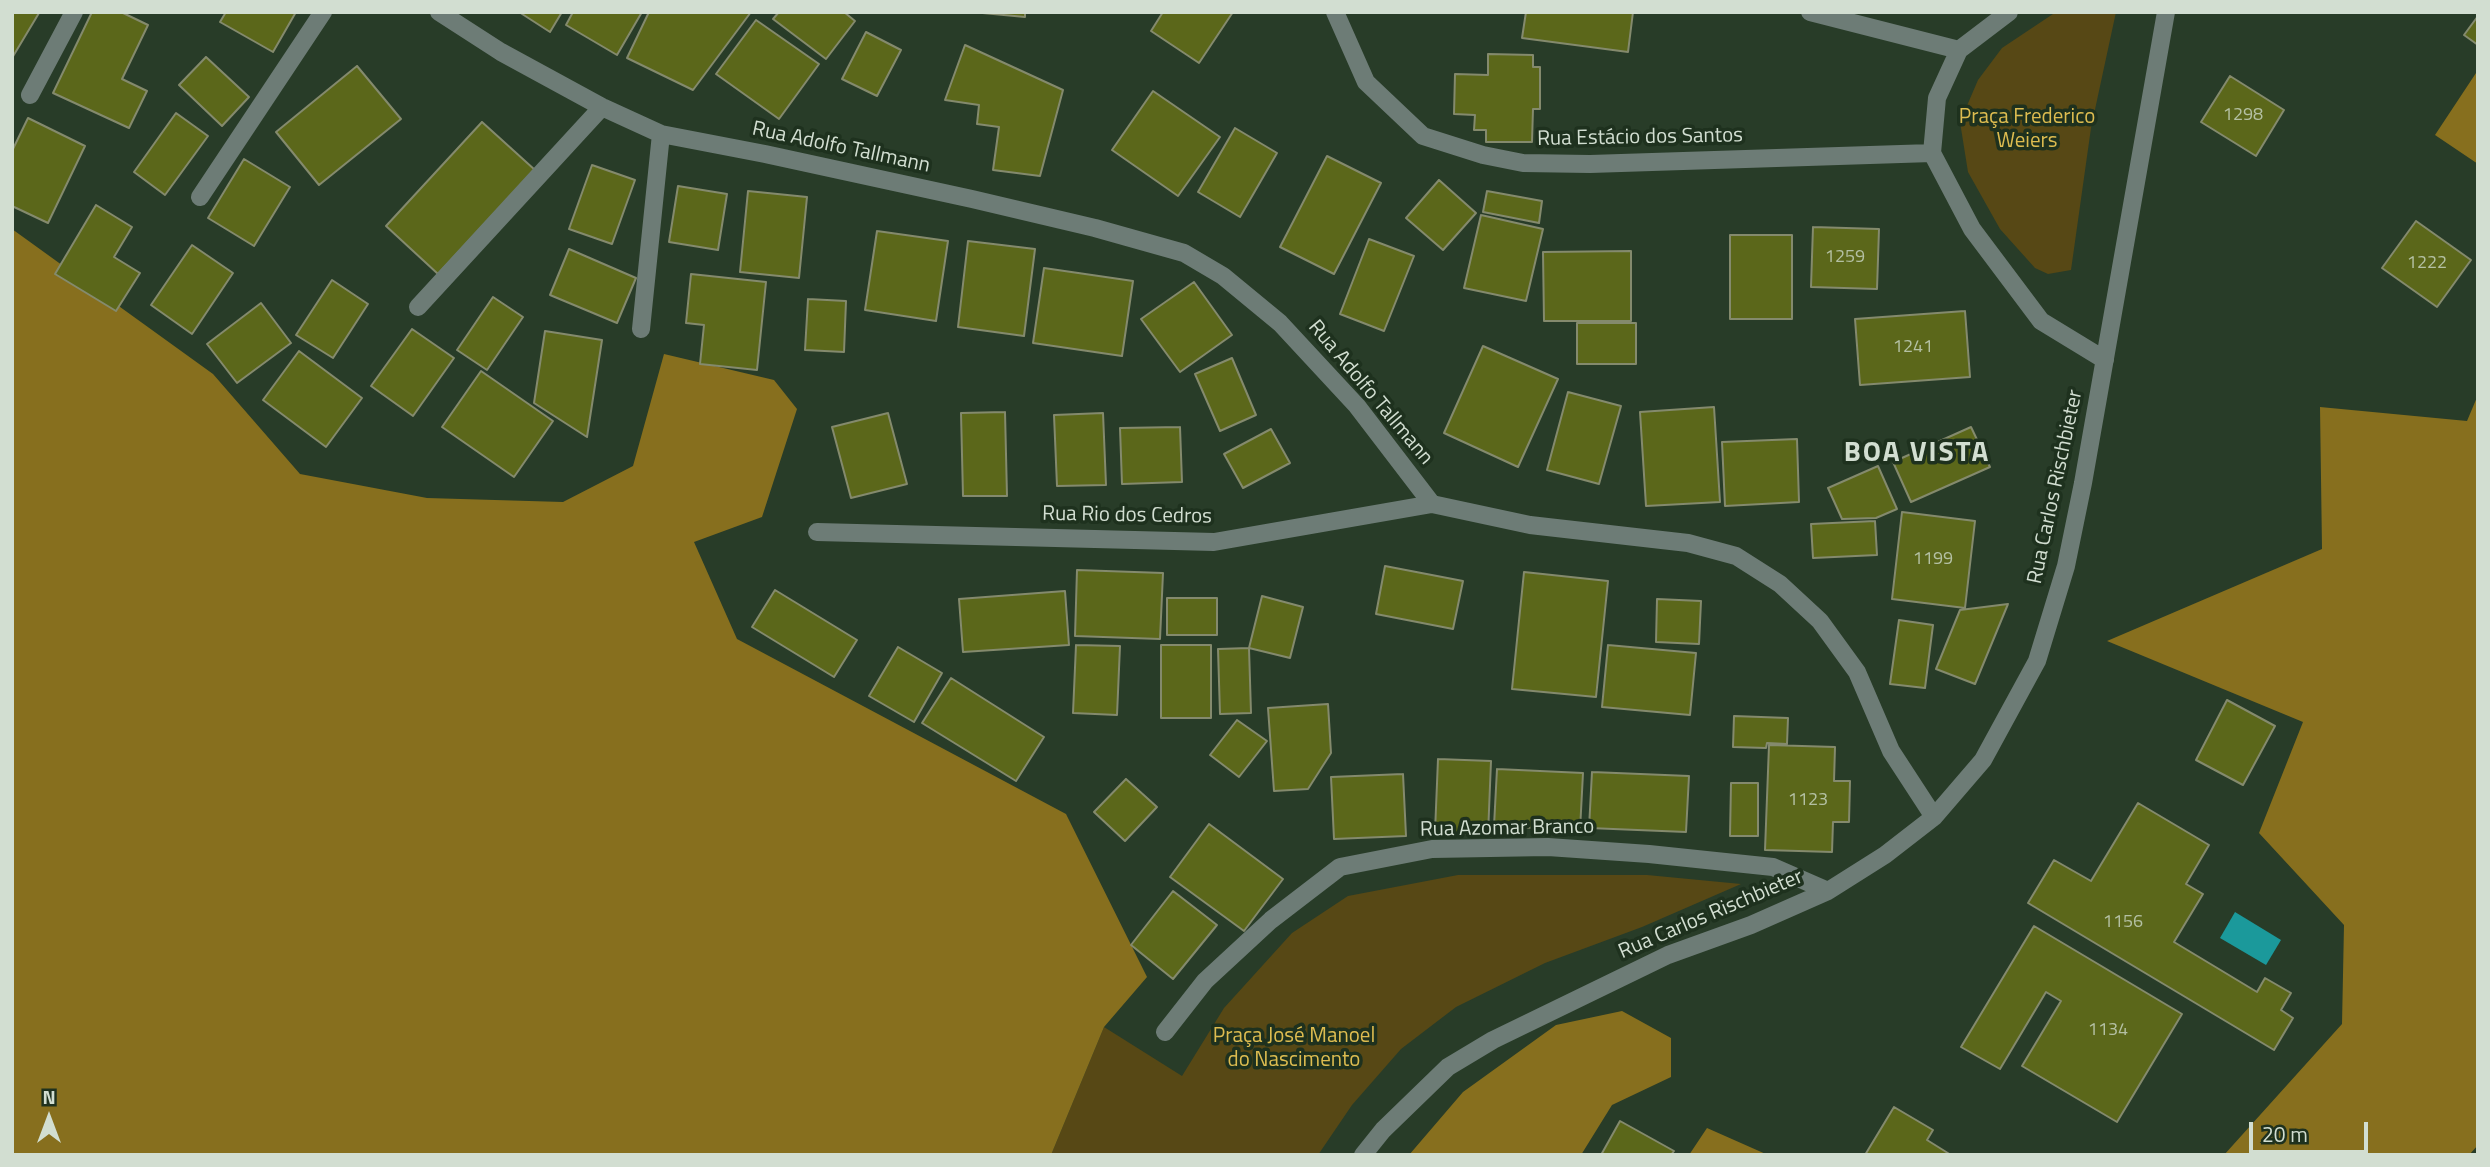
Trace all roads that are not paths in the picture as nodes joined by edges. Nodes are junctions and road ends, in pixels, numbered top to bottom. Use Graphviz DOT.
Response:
graph roads {
  1 [pos="74,12"];
  2 [pos="323,12"];
  3 [pos="439,12"];
  4 [pos="1335,12"];
  5 [pos="1810,12"];
  6 [pos="2009,12"];
  7 [pos="2166,12"];
  8 [pos="1959,50"];
  9 [pos="30,95"];
  10 [pos="602,107"];
  11 [pos="661,134"];
  12 [pos="1932,153"];
  13 [pos="200,197"];
  14 [pos="418,307"];
  15 [pos="641,329"];
  16 [pos="2105,360"];
  17 [pos="1432,504"];
  18 [pos="817,532"];
  19 [pos="1934,817"];
  20 [pos="1828,891"];
  21 [pos="1165,1032"];
  22 [pos="1363,1155"];
  1 -- 9 [label="street"];
  2 -- 13 [label="street"];
  3 -- 10 [label="street, Rua Adolfo Tallmann"];
  4 -- 12 [label="street, Rua Estácio dos Santos"];
  5 -- 8 [label="street"];
  6 -- 8 [label="street"];
  7 -- 16 [label="street, Rua Carlos Rischbieter"];
  8 -- 12 [label="street"];
  10 -- 11 [label="street, Rua Adolfo Tallmann"];
  10 -- 14 [label="street"];
  11 -- 15 [label="street"];
  11 -- 17 [label="street, Rua Adolfo Tallmann"];
  12 -- 16 [label="street"];
  16 -- 19 [label="street, Rua Carlos Rischbieter"];
  17 -- 18 [label="street, Rua Rio dos Cedros"];
  17 -- 19 [label="street"];
  19 -- 20 [label="street, Rua Carlos Rischbieter"];
  20 -- 21 [label="street, Rua Azomar Branco"];
  20 -- 22 [label="street, Rua Carlos Rischbieter"];
}
